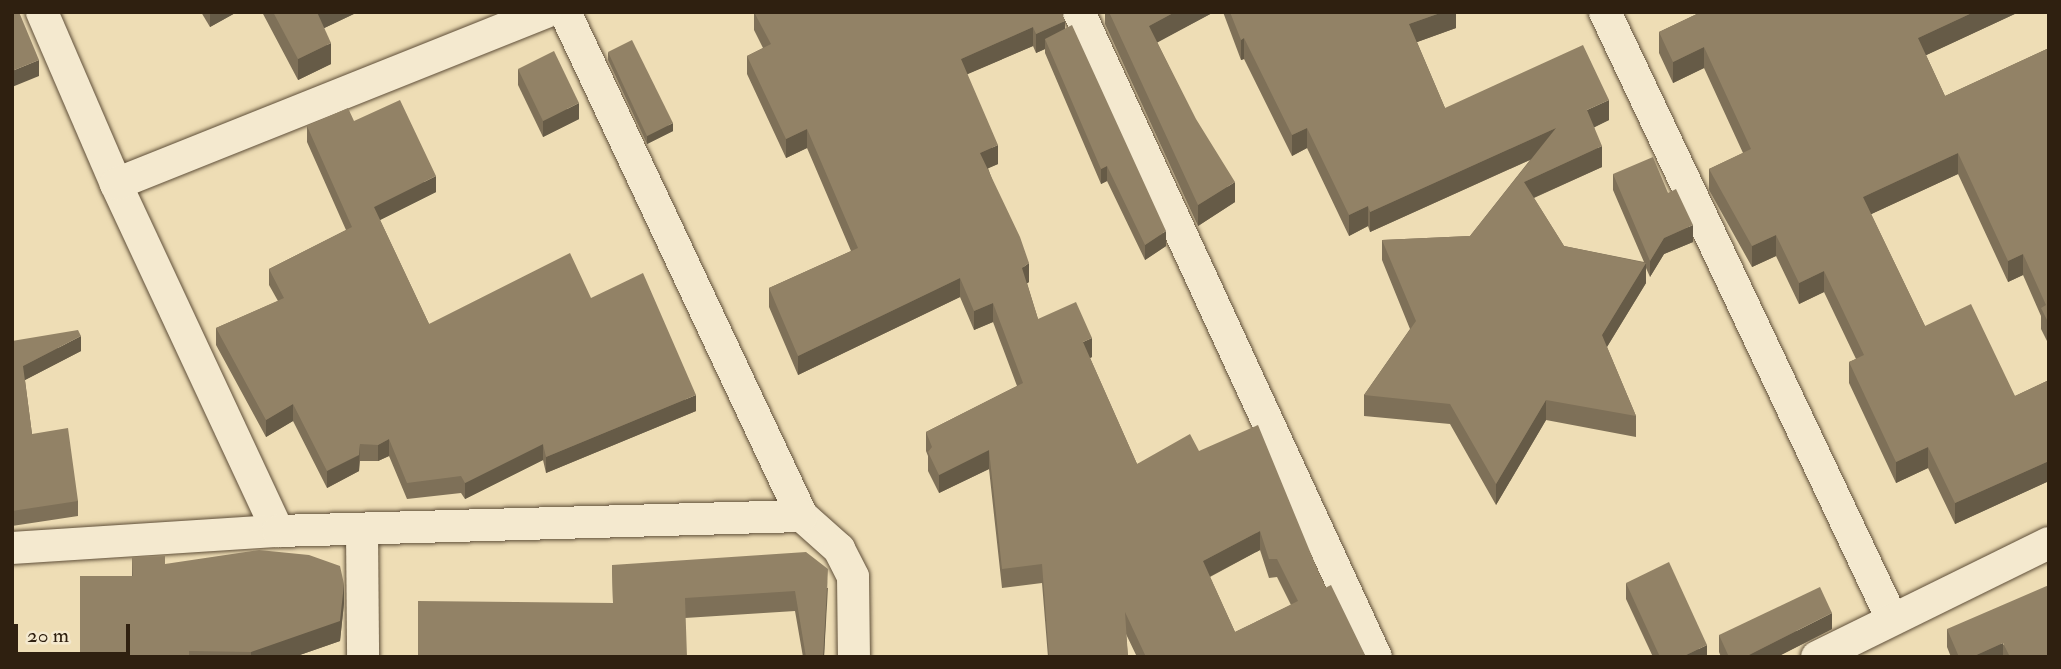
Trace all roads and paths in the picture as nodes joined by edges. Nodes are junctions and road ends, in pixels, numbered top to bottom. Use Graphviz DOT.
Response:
graph roads {
  1 [pos="42,12"];
  2 [pos="546,12"];
  3 [pos="565,12"];
  4 [pos="1079,12"];
  5 [pos="1605,12"];
  6 [pos="116,184"];
  7 [pos="802,516"];
  8 [pos="362,530"];
  9 [pos="278,531"];
  10 [pos="2049,543"];
  11 [pos="12,548"];
  12 [pos="1891,617"];
  13 [pos="363,657"];
  14 [pos="854,657"];
  15 [pos="1376,657"];
  16 [pos="1817,657"];
  1 -- 6 [label="street"];
  2 -- 6 [label="street"];
  3 -- 7 [label="street"];
  4 -- 15 [label="street"];
  5 -- 12 [label="street"];
  6 -- 9 [label="street"];
  7 -- 8 [label="street"];
  7 -- 14 [label="street"];
  8 -- 9 [label="street"];
  8 -- 13 [label="street"];
  9 -- 11 [label="street"];
  10 -- 12 [label="street"];
  12 -- 16 [label="street"];
}
